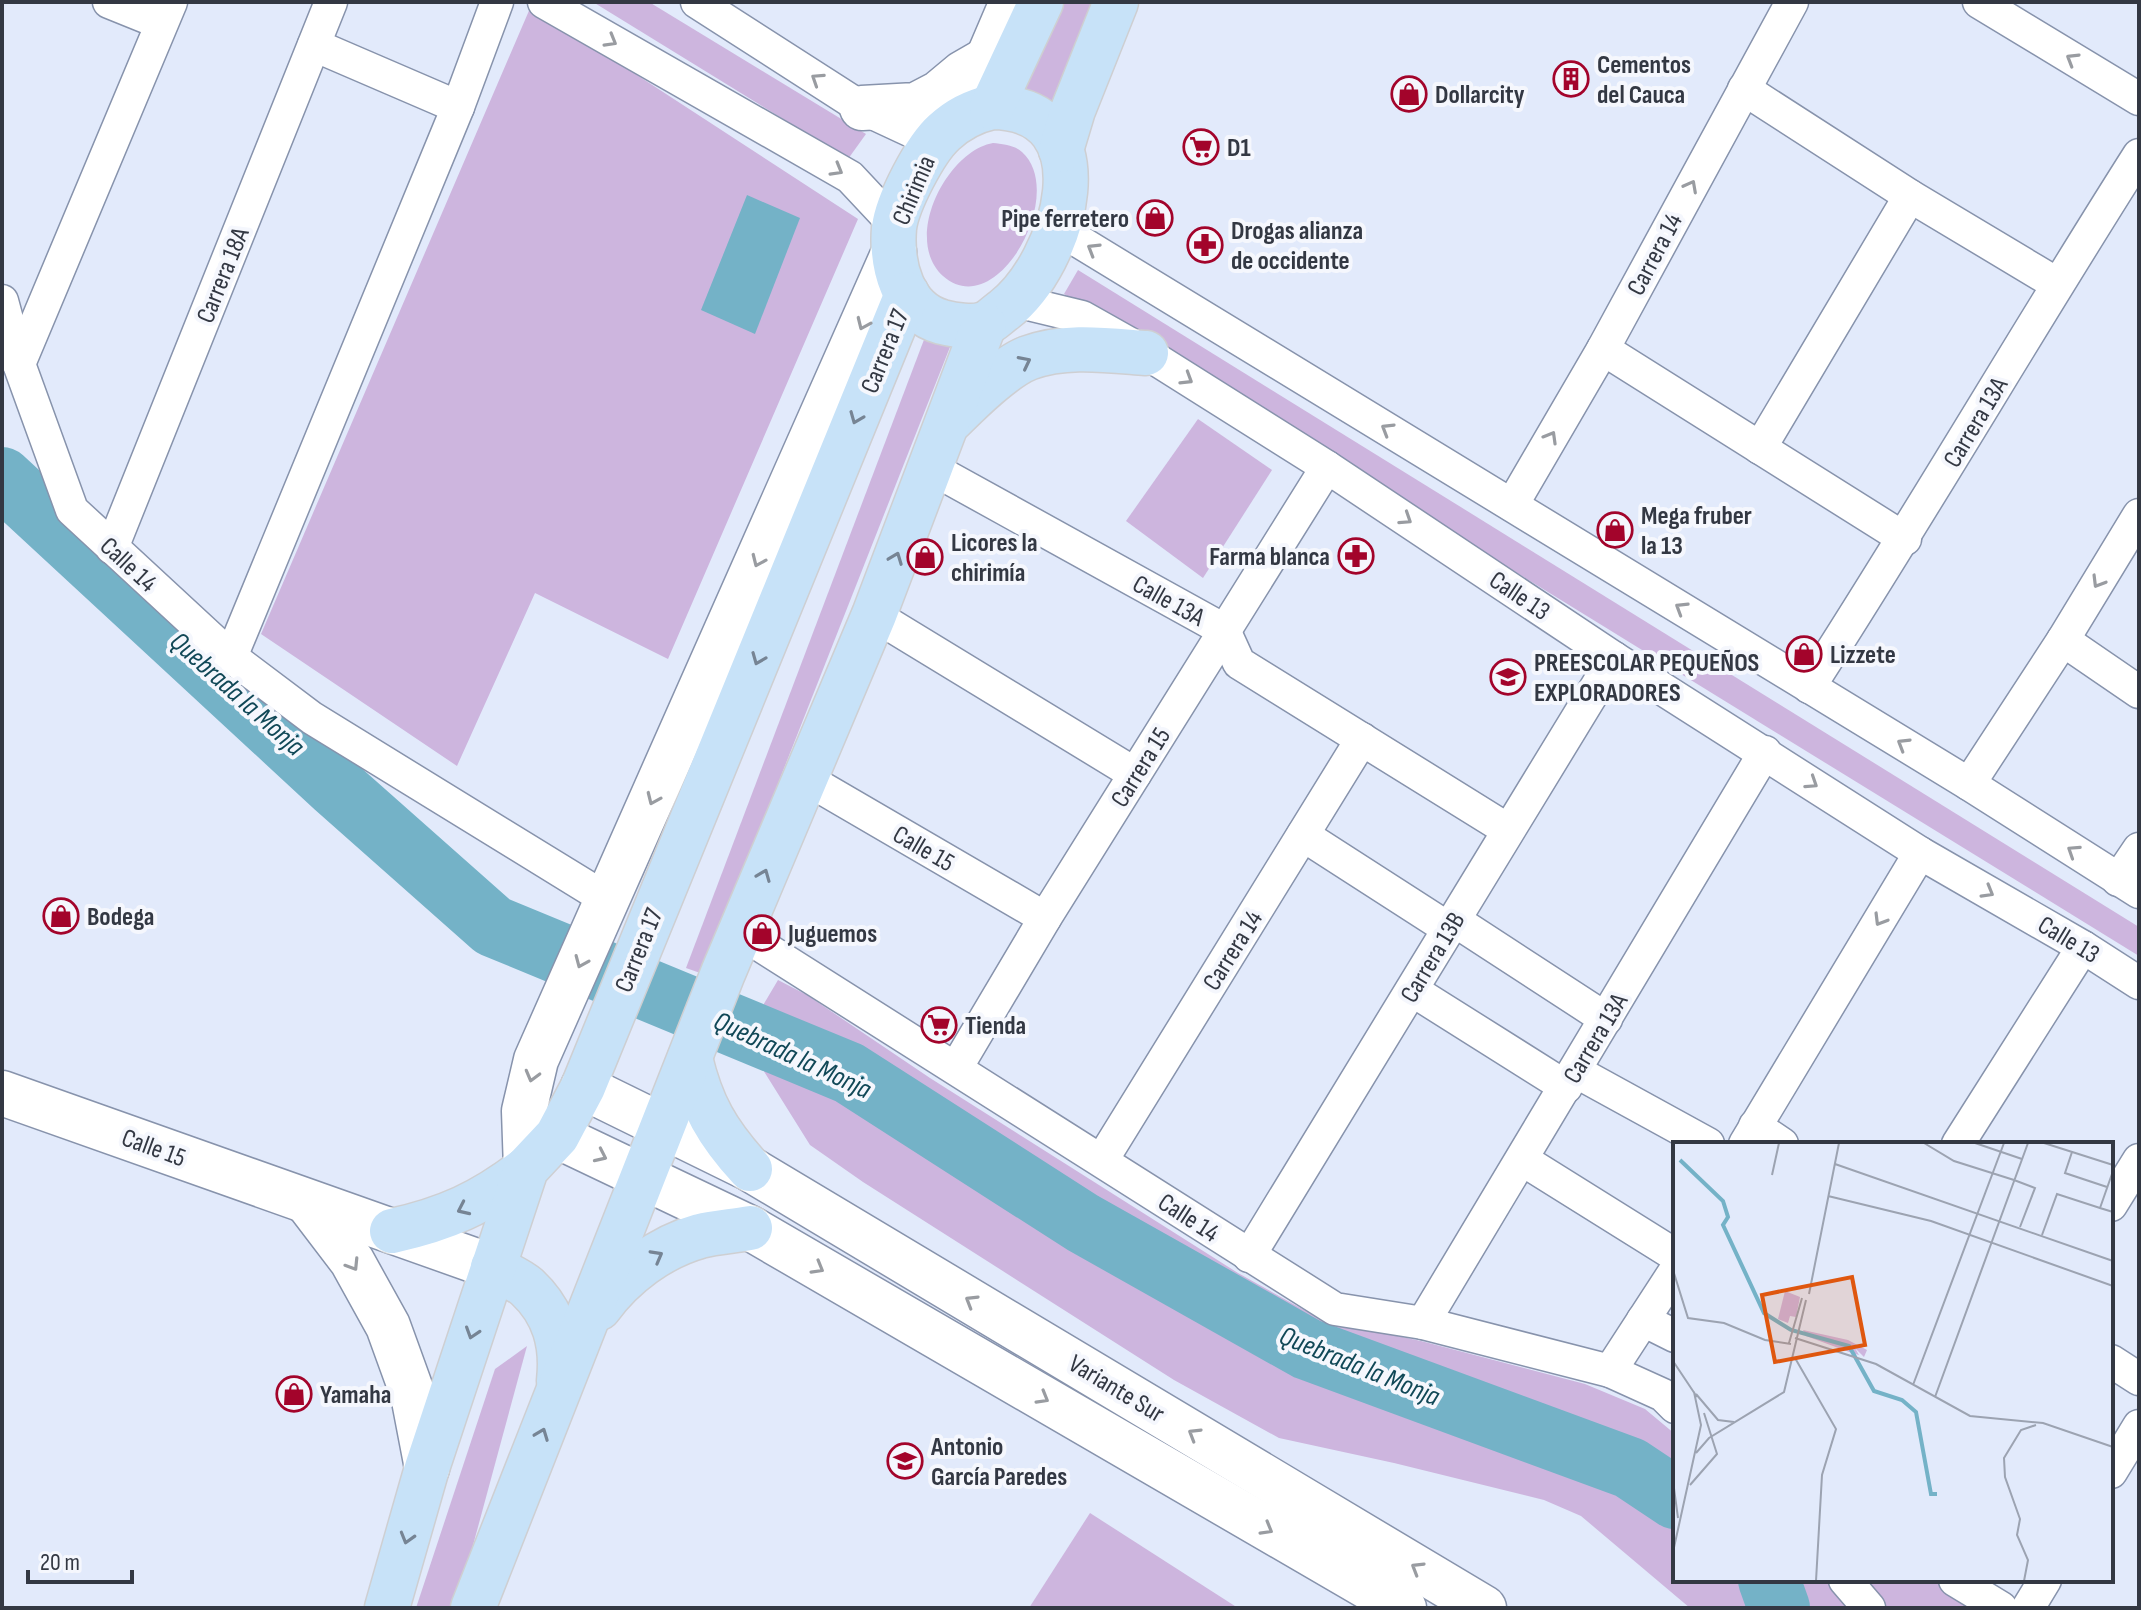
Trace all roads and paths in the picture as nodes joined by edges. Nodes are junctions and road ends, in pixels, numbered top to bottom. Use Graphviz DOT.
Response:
graph roads {
  1 [pos="109,2"];
  2 [pos="331,2"];
  3 [pos="497,2"];
  4 [pos="544,2"];
  5 [pos="697,2"];
  6 [pos="1012,2"];
  7 [pos="1041,2"];
  8 [pos="1116,2"];
  9 [pos="1133,2"];
  10 [pos="1792,2"];
  11 [pos="1979,2"];
  12 [pos="166,13"];
  13 [pos="314,45"];
  14 [pos="989,58"];
  15 [pos="1744,89"];
  16 [pos="2139,99"];
  17 [pos="458,107"];
  18 [pos="992,107"];
  19 [pos="862,108"];
  20 [pos="943,134"];
  21 [pos="1061,150"];
  22 [pos="2139,155"];
  23 [pos="1910,196"];
  24 [pos="1061,211"];
  25 [pos="894,239"];
  26 [pos="2057,284"];
  27 [pos="907,294"];
  28 [pos="2,301"];
  29 [pos="1000,313"];
  30 [pos="1603,349"];
  31 [pos="1146,353"];
  32 [pos="19,364"];
  33 [pos="937,448"];
  34 [pos="1760,448"];
  35 [pos="1327,467"];
  36 [pos="1512,505"];
  37 [pos="2139,515"];
  38 [pos="1905,539"];
  39 [pos="112,548"];
  40 [pos="874,615"];
  41 [pos="1224,630"];
  42 [pos="2063,640"];
  43 [pos="231,657"];
  44 [pos="1614,658"];
  45 [pos="1809,687"];
  46 [pos="2139,692"];
  47 [pos="1362,739"];
  48 [pos="1765,752"];
  49 [pos="1135,774"];
  50 [pos="803,777"];
  51 [pos="1969,784"];
  52 [pos="1508,830"];
  53 [pos="1303,835"];
  54 [pos="2139,849"];
  55 [pos="1920,853"];
  56 [pos="2129,886"];
  57 [pos="604,909"];
  58 [pos="1045,918"];
  59 [pos="1452,924"];
  60 [pos="741,933"];
  61 [pos="2083,947"];
  62 [pos="2139,983"];
  63 [pos="1412,990"];
  64 [pos="1606,1019"];
  65 [pos="692,1052"];
  66 [pos="956,1068"];
  67 [pos="1570,1079"];
  68 [pos="583,1087"];
  69 [pos="2,1093"];
  70 [pos="663,1126"];
  71 [pos="1750,1135"];
  72 [pos="557,1136"];
  73 [pos="1704,1142"];
  74 [pos="1775,1142"];
  75 [pos="1959,1142"];
  76 [pos="1102,1160"];
  77 [pos="1523,1160"];
  78 [pos="2139,1160"];
  79 [pos="526,1169"];
  80 [pos="750,1169"];
  81 [pos="644,1176"];
  82 [pos="307,1202"];
  83 [pos="2113,1202"];
  84 [pos="750,1228"];
  85 [pos="392,1231"];
  86 [pos="1673,1254"];
  87 [pos="1249,1256"];
  88 [pos="493,1267"];
  89 [pos="1673,1274"];
  90 [pos="1643,1320"];
  91 [pos="1423,1323"];
  92 [pos="583,1329"];
  93 [pos="1673,1335"];
  94 [pos="2113,1362"];
  95 [pos="1610,1371"];
  96 [pos="2139,1379"];
  97 [pos="559,1392"];
  98 [pos="1673,1405"];
  99 [pos="2139,1426"];
  100 [pos="427,1468"];
  101 [pos="2113,1469"];
  102 [pos="1847,1582"];
  103 [pos="1958,1582"];
  104 [pos="2044,1582"];
  105 [pos="475,1606"];
  106 [pos="387,1608"];
  107 [pos="1404,1608"];
  108 [pos="1484,1608"];
  109 [pos="1869,1608"];
  110 [pos="2001,1608"];
  111 [pos="2028,1608"];
  1 -- 12 [label="street"];
  2 -- 13 [label="street, Carrera 18A"];
  3 -- 17 [label="street"];
  4 -- 25 [label="street, one-way"];
  19 -- 5 [label="street, one-way"];
  6 -- 14 [label="main road"];
  7 -- 18 [label="main road"];
  8 -- 21 [label="main road"];
  9 -- 24 [label="main road"];
  10 -- 15 [label="street, Carrera 14"];
  16 -- 11 [label="street, one-way"];
  12 -- 32 [label="street"];
  13 -- 17 [label="street"];
  13 -- 39 [label="street, Carrera 18A"];
  14 -- 19 [label="main road"];
  14 -- 20 [label="main road"];
  15 -- 23 [label="street"];
  30 -- 15 [label="street, Carrera 14, one-way"];
  17 -- 43 [label="street"];
  18 -- 20 [label="main road, Chirimia"];
  18 -- 21 [label="main road"];
  19 -- 20 [label="street"];
  20 -- 25 [label="main road, Chirimia"];
  21 -- 24 [label="main road"];
  22 -- 26 [label="street, Carrera 13A"];
  23 -- 26 [label="street"];
  23 -- 34 [label="street"];
  24 -- 29 [label="main road"];
  36 -- 24 [label="street, one-way"];
  25 -- 27 [label="main road, Chirimia"];
  25 -- 57 [label="main road, one-way"];
  26 -- 38 [label="street, Carrera 13A"];
  27 -- 29 [label="main road, Chirimia"];
  27 -- 68 [label="main road, Carrera 17, one-way"];
  28 -- 32 [label="street, Calle 14"];
  29 -- 31 [label="street, Calle 13"];
  29 -- 33 [label="main road"];
  30 -- 34 [label="street"];
  36 -- 30 [label="street, Carrera 14, one-way"];
  33 -- 31 [label="main road, one-way"];
  31 -- 35 [label="street, Calle 13, one-way"];
  32 -- 39 [label="street, Calle 14"];
  40 -- 33 [label="main road, one-way"];
  33 -- 41 [label="street, Calle 13A"];
  34 -- 38 [label="street"];
  35 -- 41 [label="street, Carrera 15"];
  35 -- 44 [label="street, Calle 13, one-way"];
  45 -- 36 [label="street, one-way"];
  37 -- 42 [label="street, one-way"];
  38 -- 45 [label="street, Carrera 13A"];
  39 -- 43 [label="street, Calle 14"];
  40 -- 49 [label="street"];
  40 -- 50 [label="main road"];
  41 -- 47 [label="street, Calle 13A"];
  41 -- 49 [label="street, Carrera 15"];
  42 -- 46 [label="street"];
  42 -- 51 [label="street"];
  43 -- 57 [label="street, Calle 14"];
  44 -- 48 [label="street, Calle 13"];
  44 -- 52 [label="street, Carrera 13B"];
  51 -- 45 [label="street, one-way"];
  47 -- 52 [label="street, Calle 13A"];
  47 -- 53 [label="street, Carrera 14"];
  48 -- 55 [label="street, Calle 13, one-way"];
  48 -- 64 [label="street, Carrera 13A"];
  49 -- 58 [label="street, Carrera 15"];
  50 -- 58 [label="street, Calle 15"];
  60 -- 50 [label="main road, one-way"];
  56 -- 51 [label="street, one-way"];
  52 -- 59 [label="street, Carrera 13B"];
  53 -- 59 [label="street"];
  53 -- 76 [label="street, Carrera 14"];
  54 -- 56 [label="street"];
  55 -- 61 [label="street, Calle 13, one-way"];
  55 -- 71 [label="street, one-way"];
  57 -- 79 [label="main road, one-way"];
  58 -- 66 [label="street, Carrera 15"];
  59 -- 63 [label="street, Carrera 13B"];
  59 -- 64 [label="street"];
  60 -- 65 [label="main road"];
  60 -- 66 [label="street, Calle 14"];
  61 -- 62 [label="street, Calle 13"];
  61 -- 75 [label="street"];
  63 -- 67 [label="street"];
  63 -- 87 [label="street, Carrera 13B"];
  64 -- 67 [label="street, Carrera 13A"];
  65 -- 70 [label="main road"];
  65 -- 80 [label="main road"];
  66 -- 76 [label="street, Calle 14"];
  67 -- 73 [label="street"];
  67 -- 77 [label="street, Carrera 13A"];
  68 -- 70 [label="main road, Variante Sur"];
  68 -- 72 [label="main road, Carrera 17"];
  69 -- 82 [label="main road, Calle 15"];
  70 -- 80 [label="main road, Variante Sur"];
  70 -- 81 [label="main road"];
  71 -- 74 [label="street"];
  72 -- 79 [label="main road, Carrera 17"];
  72 -- 81 [label="main road, Variante Sur, one-way"];
  76 -- 87 [label="street, Calle 14"];
  77 -- 86 [label="street"];
  77 -- 91 [label="street, Carrera 13A"];
  78 -- 83 [label="street"];
  79 -- 85 [label="main road, one-way"];
  79 -- 88 [label="main road, Carrera 17"];
  108 -- 80 [label="main road, Variante Sur, one-way"];
  81 -- 84 [label="main road, Variante Sur"];
  81 -- 92 [label="main road"];
  82 -- 85 [label="main road, Calle 15"];
  82 -- 100 [label="main road, one-way"];
  92 -- 84 [label="main road, one-way"];
  84 -- 107 [label="main road, Variante Sur, one-way"];
  85 -- 88 [label="main road, Calle 15"];
  87 -- 91 [label="street, Calle 14"];
  88 -- 97 [label="main road"];
  88 -- 100 [label="main road, Carrera 17, one-way"];
  89 -- 90 [label="street"];
  90 -- 93 [label="street"];
  90 -- 95 [label="street"];
  91 -- 95 [label="street, Calle 14"];
  92 -- 97 [label="main road"];
  94 -- 96 [label="street"];
  95 -- 98 [label="street, Calle 14"];
  105 -- 97 [label="main road, one-way"];
  99 -- 101 [label="street"];
  100 -- 106 [label="main road, Carrera 17, one-way"];
  102 -- 109 [label="street"];
  103 -- 110 [label="street"];
  104 -- 111 [label="street"];
}
